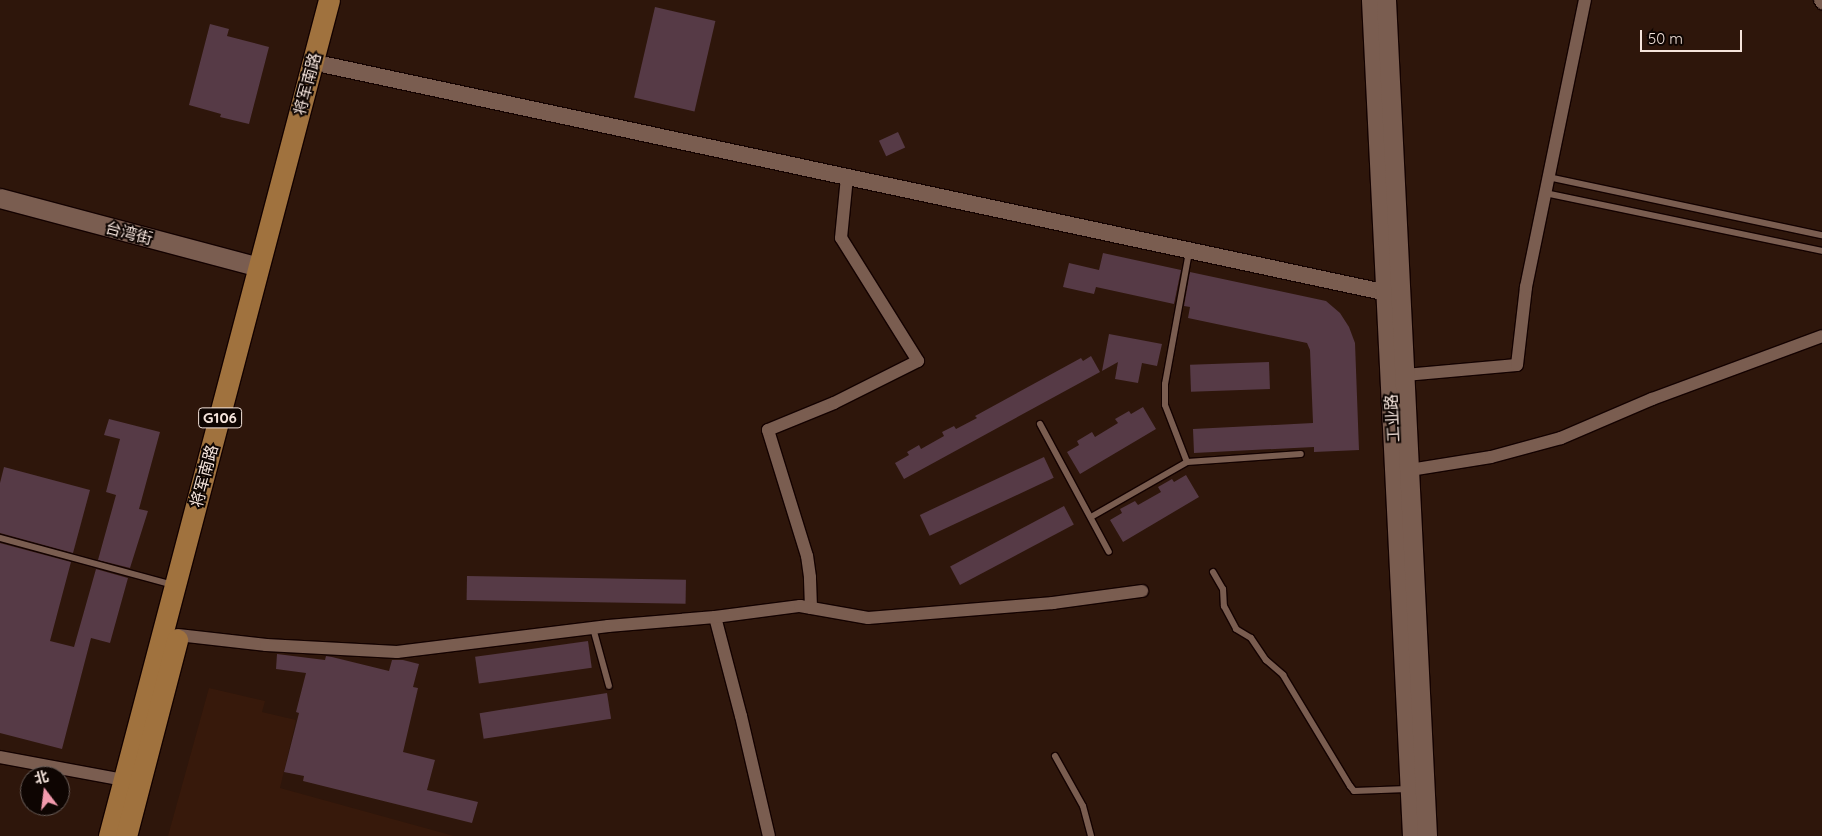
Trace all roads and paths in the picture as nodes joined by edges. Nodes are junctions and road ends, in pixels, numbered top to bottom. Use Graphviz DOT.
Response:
graph roads {
  1 [pos="328,0"];
  2 [pos="343,0"];
  3 [pos="1371,0"];
  4 [pos="1386,0"];
  5 [pos="1585,0"];
  6 [pos="1820,0"];
  7 [pos="1822,3"];
  8 [pos="326,65"];
  9 [pos="847,177"];
  10 [pos="1548,177"];
  11 [pos="1545,193"];
  12 [pos="0,198"];
  13 [pos="1822,235"];
  14 [pos="1190,251"];
  15 [pos="1822,251"];
  16 [pos="259,267"];
  17 [pos="1394,295"];
  18 [pos="1822,336"];
  19 [pos="1405,375"];
  20 [pos="1040,424"];
  21 [pos="1301,454"];
  22 [pos="1187,462"];
  23 [pos="1410,470"];
  24 [pos="1090,517"];
  25 [pos="0,538"];
  26 [pos="1109,552"];
  27 [pos="1214,572"];
  28 [pos="176,586"];
  29 [pos="1142,591"];
  30 [pos="811,608"];
  31 [pos="715,618"];
  32 [pos="593,628"];
  33 [pos="178,635"];
  34 [pos="609,686"];
  35 [pos="1055,756"];
  36 [pos="0,757"];
  37 [pos="124,780"];
  38 [pos="1410,789"];
  39 [pos="109,836"];
  40 [pos="126,836"];
  41 [pos="769,836"];
  42 [pos="1091,836"];
  43 [pos="1412,836"];
  44 [pos="1427,836"];
  1 -- 16 [label="highway, 将军南路 / G106"];
  2 -- 8 [label="highway, 将军南路 / G106"];
  3 -- 17 [label="main road, 工业路"];
  4 -- 17 [label="main road, 工业路"];
  5 -- 10 [label="street"];
  6 -- 7 [label="street"];
  8 -- 9 [label="street"];
  8 -- 33 [label="highway, 将军南路 / G106"];
  9 -- 14 [label="street"];
  9 -- 30 [label="street"];
  10 -- 11 [label="street"];
  10 -- 13 [label="lane"];
  11 -- 15 [label="lane"];
  11 -- 19 [label="street"];
  12 -- 16 [label="main road, 台湾街"];
  14 -- 17 [label="street"];
  14 -- 22 [label="lane"];
  16 -- 28 [label="highway, 将军南路 / G106"];
  17 -- 19 [label="main road, 工业路"];
  17 -- 38 [label="main road, 工业路"];
  18 -- 23 [label="street"];
  19 -- 23 [label="main road, 工业路"];
  20 -- 24 [label="lane"];
  21 -- 22 [label="lane"];
  22 -- 24 [label="lane"];
  23 -- 44 [label="main road, 工业路"];
  24 -- 26 [label="lane"];
  25 -- 28 [label="lane"];
  27 -- 38 [label="lane"];
  28 -- 37 [label="highway, 将军南路 / G106"];
  29 -- 30 [label="street"];
  30 -- 31 [label="street"];
  31 -- 32 [label="street"];
  31 -- 41 [label="street"];
  32 -- 33 [label="street"];
  32 -- 34 [label="lane"];
  33 -- 40 [label="highway, 将军南路 / G106"];
  35 -- 42 [label="lane"];
  36 -- 37 [label="street"];
  37 -- 39 [label="highway, 将军南路 / G106"];
  38 -- 43 [label="main road, 工业路"];
}
